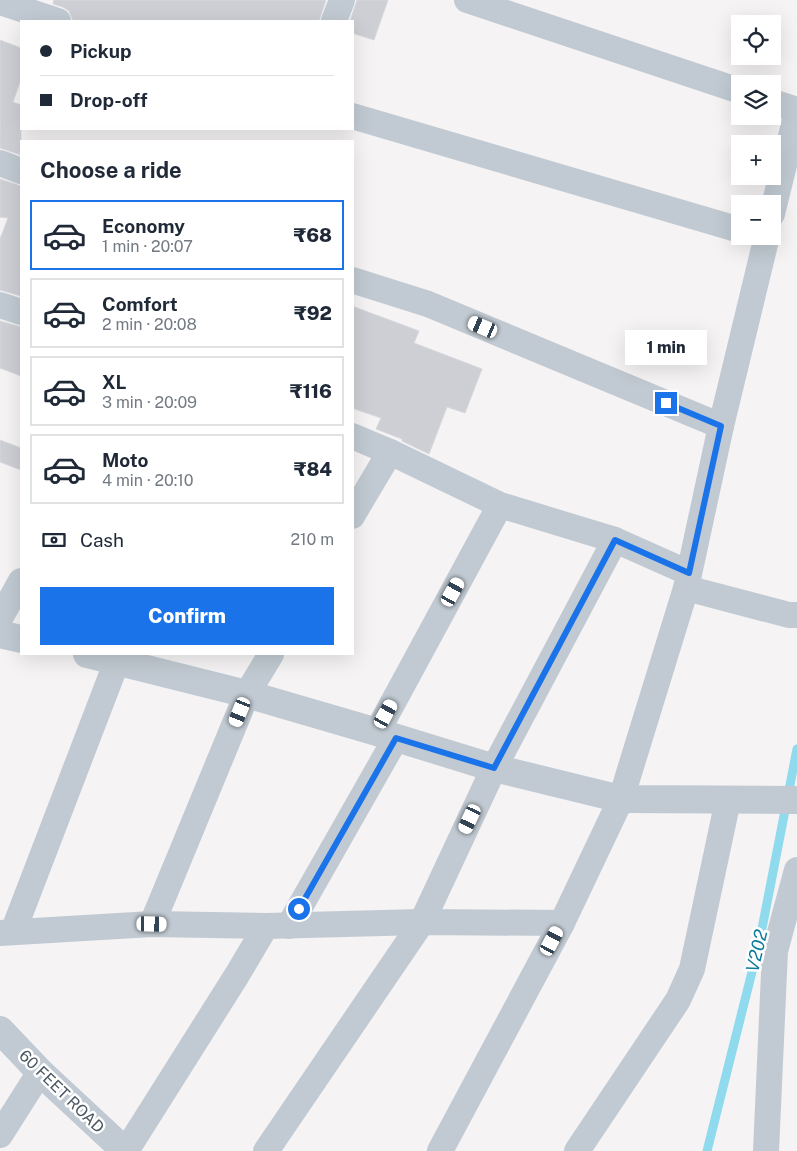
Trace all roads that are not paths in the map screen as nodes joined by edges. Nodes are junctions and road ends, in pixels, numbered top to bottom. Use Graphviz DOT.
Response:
graph roads {
  1 [pos="342,0"];
  2 [pos="467,0"];
  3 [pos="0,2"];
  4 [pos="55,20"];
  5 [pos="334,20"];
  6 [pos="731,88"];
  7 [pos="781,105"];
  8 [pos="797,111"];
  9 [pos="354,117"];
  10 [pos="0,163"];
  11 [pos="20,170"];
  12 [pos="777,195"];
  13 [pos="731,227"];
  14 [pos="765,245"];
  15 [pos="354,281"];
  16 [pos="0,305"];
  17 [pos="20,312"];
  18 [pos="721,426"];
  19 [pos="354,437"];
  20 [pos="390,452"];
  21 [pos="500,506"];
  22 [pos="354,513"];
  23 [pos="615,540"];
  24 [pos="688,581"];
  25 [pos="20,583"];
  26 [pos="797,615"];
  27 [pos="0,618"];
  28 [pos="0,634"];
  29 [pos="20,639"];
  30 [pos="97,655"];
  31 [pos="271,655"];
  32 [pos="119,657"];
  33 [pos="248,694"];
  34 [pos="386,735"];
  35 [pos="494,768"];
  36 [pos="621,799"];
  37 [pos="728,800"];
  38 [pos="797,800"];
  39 [pos="797,870"];
  40 [pos="422,922"];
  41 [pos="562,923"];
  42 [pos="152,924"];
  43 [pos="278,926"];
  44 [pos="6,932"];
  45 [pos="0,1030"];
  46 [pos="40,1072"];
  47 [pos="0,1135"];
  48 [pos="125,1151"];
  49 [pos="266,1151"];
  50 [pos="440,1151"];
  51 [pos="578,1151"];
  52 [pos="766,1151"];
  1 -- 5 [label="street"];
  2 -- 6 [label="street"];
  3 -- 4 [label="street"];
  7 -- 8 [label="street"];
  8 -- 12 [label="street"];
  9 -- 13 [label="street"];
  10 -- 11 [label="street"];
  14 -- 18 [label="street"];
  15 -- 18 [label="street"];
  16 -- 17 [label="street"];
  18 -- 24 [label="street"];
  19 -- 20 [label="street"];
  20 -- 21 [label="street"];
  20 -- 22 [label="street"];
  21 -- 23 [label="street"];
  21 -- 34 [label="street"];
  23 -- 24 [label="street"];
  23 -- 35 [label="street"];
  24 -- 26 [label="street"];
  24 -- 36 [label="street"];
  25 -- 27 [label="street"];
  28 -- 29 [label="street"];
  30 -- 32 [label="street"];
  31 -- 33 [label="street"];
  32 -- 33 [label="street"];
  32 -- 44 [label="street"];
  33 -- 34 [label="street"];
  33 -- 42 [label="street"];
  34 -- 35 [label="street"];
  34 -- 43 [label="street"];
  35 -- 36 [label="street"];
  35 -- 40 [label="street"];
  36 -- 37 [label="street"];
  36 -- 41 [label="street"];
  37 -- 38 [label="street"];
  37 -- 51 [label="street"];
  39 -- 52 [label="street"];
  40 -- 41 [label="street"];
  40 -- 43 [label="street"];
  40 -- 49 [label="street"];
  41 -- 50 [label="street"];
  42 -- 43 [label="street"];
  42 -- 44 [label="street"];
  43 -- 48 [label="street"];
  45 -- 46 [label="street, 60 FEET ROAD"];
  46 -- 47 [label="street"];
  46 -- 48 [label="street, 60 FEET ROAD"];
}
